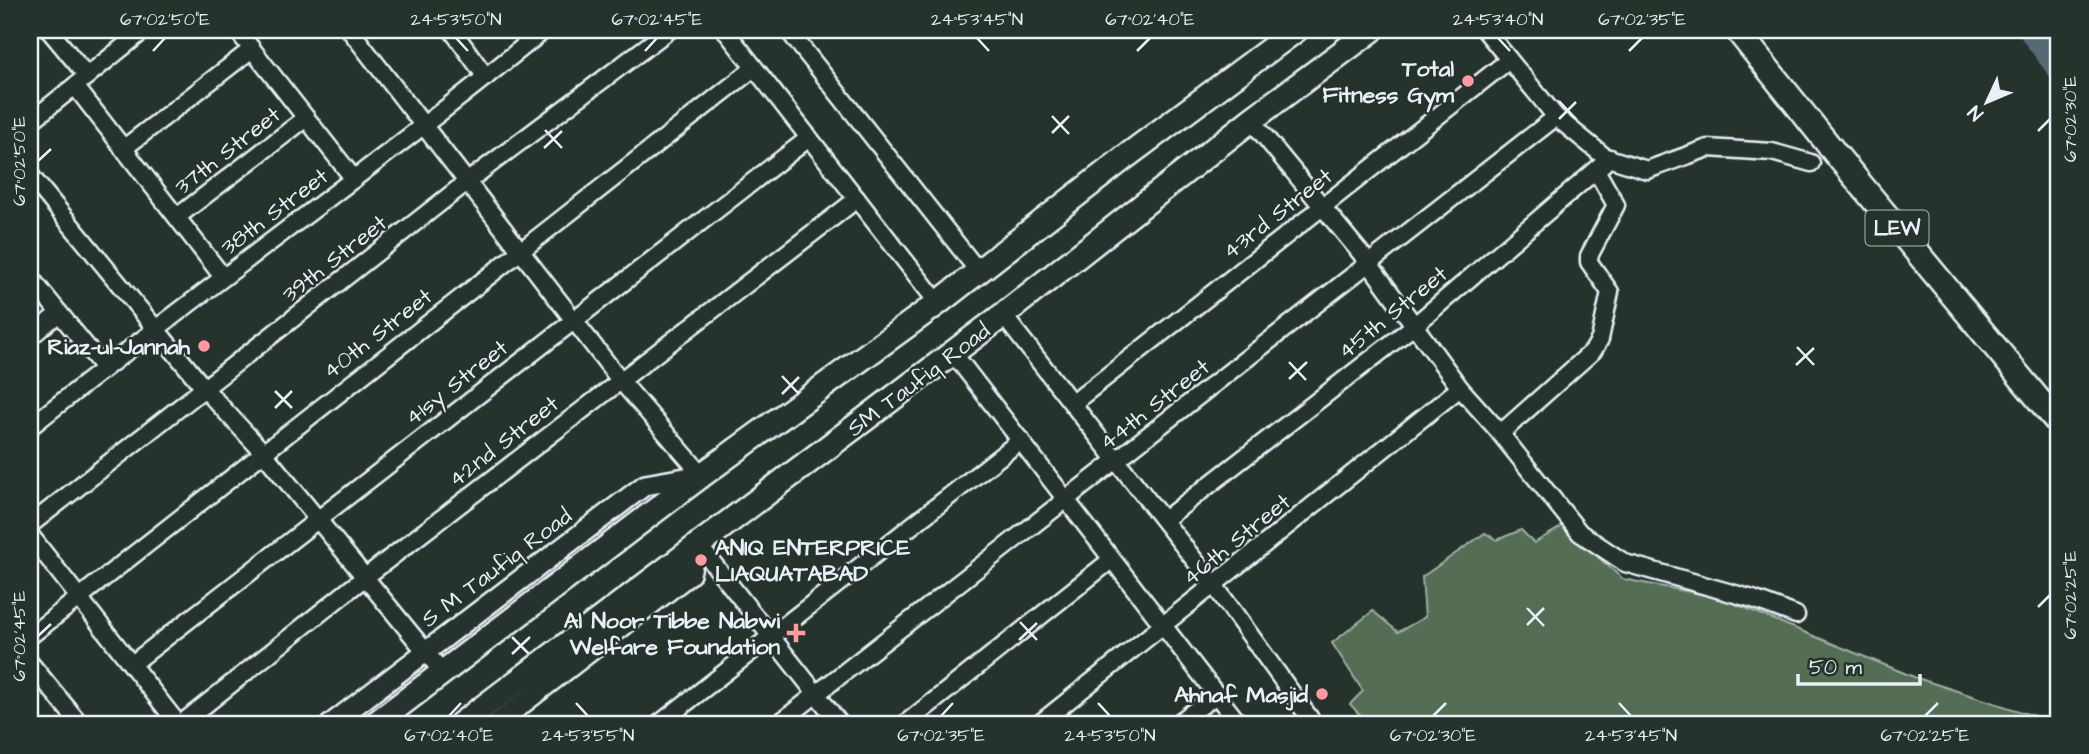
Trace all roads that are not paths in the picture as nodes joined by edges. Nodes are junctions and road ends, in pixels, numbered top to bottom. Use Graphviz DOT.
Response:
graph roads {
  1 [pos="49,30"];
  2 [pos="144,30"];
  3 [pos="237,30"];
  4 [pos="350,30"];
  5 [pos="452,30"];
  6 [pos="544,30"];
  7 [pos="669,30"];
  8 [pos="725,30"];
  9 [pos="788,30"];
  10 [pos="1296,30"];
  11 [pos="1372,30"];
  12 [pos="1485,30"];
  13 [pos="1737,30"];
  14 [pos="252,49"];
  15 [pos="1509,60"];
  16 [pos="754,68"];
  17 [pos="486,76"];
  18 [pos="81,81"];
  19 [pos="1556,117"];
  20 [pos="306,118"];
  21 [pos="1251,120"];
  22 [pos="30,122"];
  23 [pos="426,126"];
  24 [pos="809,138"];
  25 [pos="123,149"];
  26 [pos="1610,158"];
  27 [pos="1811,163"];
  28 [pos="1596,170"];
  29 [pos="30,174"];
  30 [pos="354,179"];
  31 [pos="468,181"];
  32 [pos="857,199"];
  33 [pos="1323,206"];
  34 [pos="177,218"];
  35 [pos="522,250"];
  36 [pos="1368,262"];
  37 [pos="979,272"];
  38 [pos="30,277"];
  39 [pos="223,277"];
  40 [pos="938,303"];
  41 [pos="59,313"];
  42 [pos="1003,315"];
  43 [pos="574,319"];
  44 [pos="1415,325"];
  45 [pos="155,328"];
  46 [pos="30,337"];
  47 [pos="953,353"];
  48 [pos="104,368"];
  49 [pos="620,380"];
  50 [pos="204,388"];
  51 [pos="1460,388"];
  52 [pos="1073,403"];
  53 [pos="2059,424"];
  54 [pos="30,428"];
  55 [pos="1501,433"];
  56 [pos="1021,440"];
  57 [pos="262,452"];
  58 [pos="1119,461"];
  59 [pos="702,475"];
  60 [pos="1067,500"];
  61 [pos="316,518"];
  62 [pos="1164,520"];
  63 [pos="30,525"];
  64 [pos="30,535"];
  65 [pos="697,544"];
  66 [pos="1111,559"];
  67 [pos="364,578"];
  68 [pos="1214,585"];
  69 [pos="78,596"];
  70 [pos="1796,615"];
  71 [pos="1162,626"];
  72 [pos="30,636"];
  73 [pos="771,637"];
  74 [pos="425,651"];
  75 [pos="30,663"];
  76 [pos="132,664"];
  77 [pos="443,673"];
  78 [pos="816,694"];
  79 [pos="1217,694"];
  80 [pos="1305,721"];
  81 [pos="80,724"];
  82 [pos="180,724"];
  83 [pos="331,724"];
  84 [pos="375,724"];
  85 [pos="461,724"];
  86 [pos="496,724"];
  87 [pos="659,724"];
  88 [pos="778,724"];
  89 [pos="840,724"];
  90 [pos="905,724"];
  91 [pos="1039,724"];
  92 [pos="1177,724"];
  93 [pos="1239,724"];
  1 -- 18 [label="street"];
  2 -- 18 [label="street"];
  3 -- 14 [label="street"];
  4 -- 23 [label="street"];
  5 -- 17 [label="street"];
  6 -- 17 [label="street, 38th Street"];
  7 -- 31 [label="street, 39th Street"];
  8 -- 16 [label="street"];
  9 -- 37 [label="street"];
  10 -- 37 [label="highway"];
  11 -- 21 [label="highway, SM Taufiq Road"];
  12 -- 15 [label="street"];
  13 -- 53 [label="highway, LEW"];
  14 -- 20 [label="street"];
  14 -- 25 [label="street"];
  15 -- 19 [label="street"];
  15 -- 33 [label="street, 43rd Street"];
  16 -- 24 [label="street"];
  16 -- 35 [label="street, 40th Street"];
  17 -- 23 [label="street, 38th Street"];
  18 -- 22 [label="street"];
  18 -- 25 [label="street"];
  19 -- 26 [label="street"];
  19 -- 36 [label="street, 44th Street"];
  20 -- 30 [label="street"];
  20 -- 34 [label="street, 37th Street"];
  21 -- 33 [label="street"];
  21 -- 42 [label="highway, SM Taufiq Road"];
  23 -- 30 [label="street, 38th Street"];
  23 -- 31 [label="street"];
  24 -- 32 [label="street"];
  24 -- 43 [label="street, 41sy Street"];
  25 -- 34 [label="street"];
  26 -- 27 [label="street"];
  26 -- 28 [label="street, 45th Street"];
  28 -- 44 [label="street, 45th Street"];
  28 -- 55 [label="street"];
  29 -- 45 [label="street"];
  30 -- 39 [label="street, 38th Street"];
  31 -- 35 [label="street"];
  31 -- 50 [label="street, 39th Street"];
  32 -- 40 [label="street"];
  32 -- 49 [label="street, 42nd Street"];
  33 -- 36 [label="street"];
  33 -- 52 [label="street, 43rd Street"];
  34 -- 39 [label="street"];
  35 -- 43 [label="street"];
  35 -- 57 [label="street, 40th Street"];
  36 -- 44 [label="street"];
  36 -- 58 [label="street, 44th Street"];
  37 -- 40 [label="highway"];
  38 -- 41 [label="street"];
  39 -- 45 [label="street, 38th Street"];
  40 -- 59 [label="highway"];
  41 -- 46 [label="street"];
  41 -- 48 [label="street"];
  42 -- 47 [label="highway, SM Taufiq Road"];
  42 -- 52 [label="street"];
  43 -- 49 [label="street"];
  43 -- 61 [label="street, 41sy Street"];
  44 -- 51 [label="street"];
  44 -- 62 [label="street, 45th Street"];
  45 -- 48 [label="street, 38th Street"];
  45 -- 50 [label="street"];
  47 -- 56 [label="street"];
  47 -- 65 [label="highway, SM Taufiq Road"];
  48 -- 54 [label="street, 38th Street"];
  49 -- 59 [label="street"];
  49 -- 67 [label="street, 42nd Street"];
  50 -- 57 [label="street"];
  50 -- 63 [label="street, 39th Street"];
  51 -- 55 [label="street"];
  51 -- 68 [label="street, 46th Street"];
  52 -- 58 [label="street"];
  55 -- 70 [label="street"];
  56 -- 60 [label="street"];
  56 -- 73 [label="street"];
  57 -- 61 [label="street"];
  57 -- 69 [label="street, 40th Street"];
  58 -- 60 [label="street, 44th Street"];
  58 -- 62 [label="street"];
  59 -- 74 [label="main road, S M Taufiq Road"];
  59 -- 77 [label="highway"];
  60 -- 66 [label="street"];
  60 -- 78 [label="street, 44th Street"];
  61 -- 67 [label="street"];
  61 -- 76 [label="street, 41sy Street"];
  62 -- 68 [label="street"];
  64 -- 69 [label="street"];
  65 -- 73 [label="street"];
  65 -- 85 [label="highway, SM Taufiq Road"];
  65 -- 86 [label="main road"];
  66 -- 71 [label="street"];
  66 -- 90 [label="street"];
  67 -- 74 [label="street"];
  67 -- 82 [label="street, 42nd Street"];
  68 -- 71 [label="street, 46th Street"];
  68 -- 80 [label="street"];
  69 -- 72 [label="street, 40th Street"];
  69 -- 76 [label="street"];
  71 -- 79 [label="street"];
  71 -- 91 [label="street, 46th Street"];
  73 -- 78 [label="street"];
  73 -- 87 [label="street"];
  74 -- 77 [label="street"];
  74 -- 83 [label="main road, S M Taufiq Road"];
  75 -- 81 [label="street"];
  76 -- 82 [label="street"];
  77 -- 84 [label="highway"];
  78 -- 88 [label="street, 44th Street"];
  78 -- 89 [label="street"];
  79 -- 92 [label="street"];
  79 -- 93 [label="street"];
}
